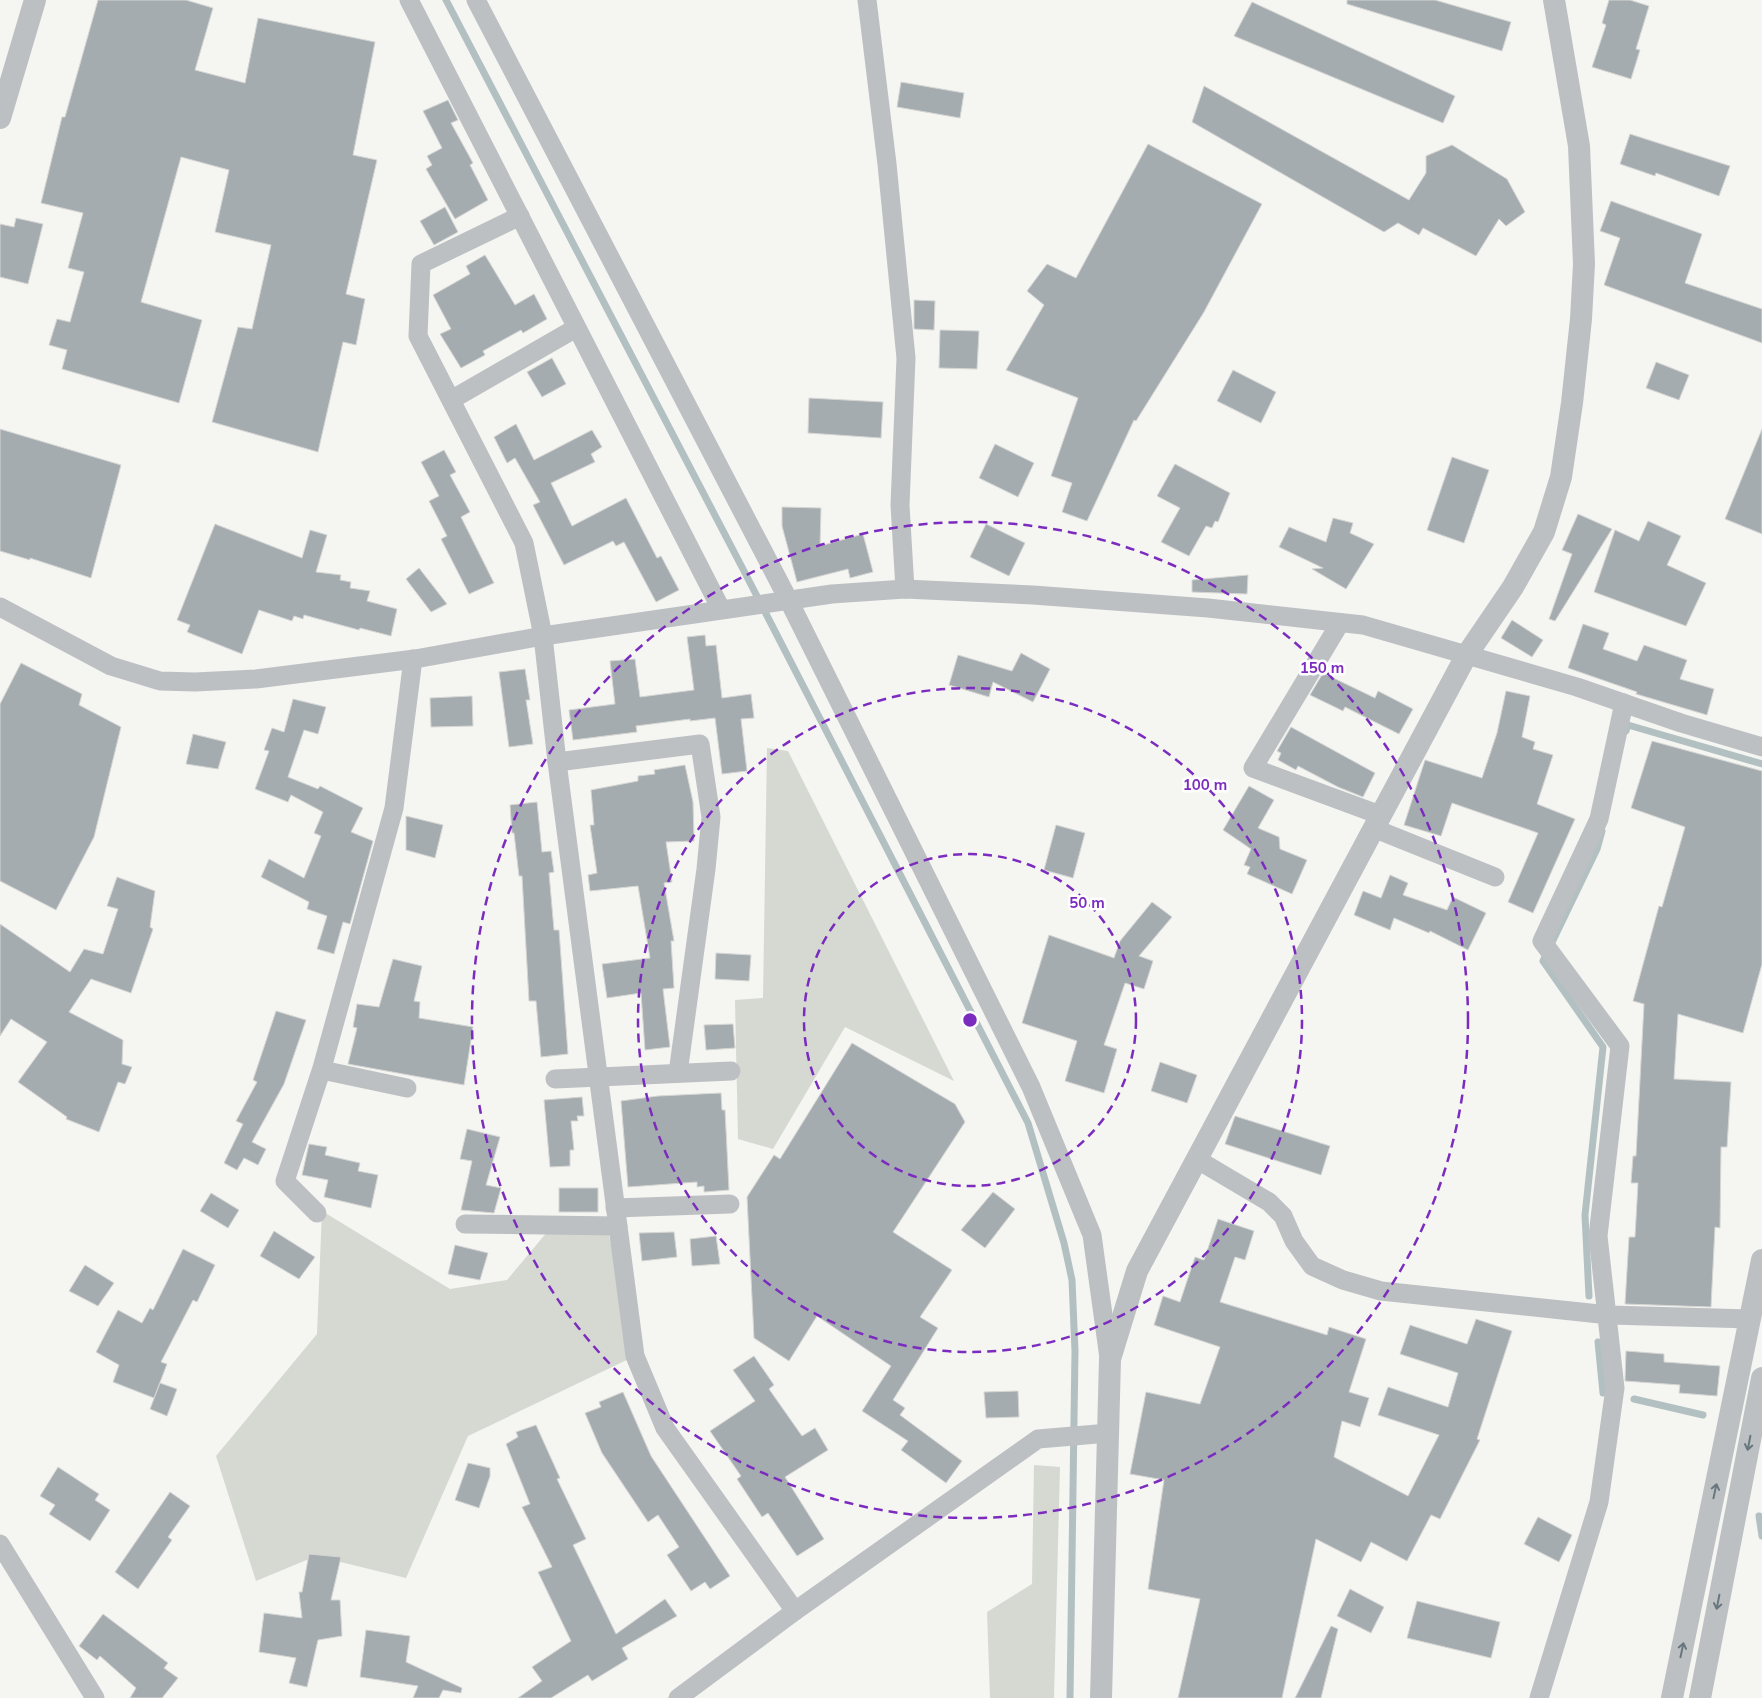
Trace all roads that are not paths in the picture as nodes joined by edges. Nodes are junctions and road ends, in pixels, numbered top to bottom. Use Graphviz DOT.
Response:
graph roads {
  1 [pos="35,0"];
  2 [pos="409,0"];
  3 [pos="476,0"];
  4 [pos="867,0"];
  5 [pos="1554,0"];
  6 [pos="0,118"];
  7 [pos="520,216"];
  8 [pos="576,328"];
  9 [pos="451,400"];
  10 [pos="905,589"];
  11 [pos="784,601"];
  12 [pos="0,607"];
  13 [pos="729,608"];
  14 [pos="1340,624"];
  15 [pos="543,636"];
  16 [pos="1466,656"];
  17 [pos="413,659"];
  18 [pos="1624,703"];
  19 [pos="1762,747"];
  20 [pos="557,762"];
  21 [pos="1377,821"];
  22 [pos="1495,877"];
  23 [pos="322,1070"];
  24 [pos="731,1071"];
  25 [pos="678,1073"];
  26 [pos="598,1075"];
  27 [pos="555,1079"];
  28 [pos="407,1088"];
  29 [pos="1198,1160"];
  30 [pos="730,1204"];
  31 [pos="317,1213"];
  32 [pos="617,1217"];
  33 [pos="465,1224"];
  34 [pos="1762,1260"];
  35 [pos="1609,1315"];
  36 [pos="1750,1319"];
  37 [pos="1110,1360"];
  38 [pos="1762,1378"];
  39 [pos="1098,1434"];
  40 [pos="0,1544"];
  41 [pos="795,1611"];
  42 [pos="95,1698"];
  43 [pos="678,1698"];
  44 [pos="1101,1698"];
  45 [pos="1539,1698"];
  46 [pos="1672,1698"];
  47 [pos="1700,1698"];
  1 -- 6 [label="street"];
  2 -- 7 [label="street"];
  3 -- 11 [label="street"];
  4 -- 10 [label="street"];
  5 -- 16 [label="street"];
  7 -- 8 [label="street"];
  7 -- 9 [label="street"];
  8 -- 9 [label="street"];
  8 -- 13 [label="street"];
  9 -- 15 [label="street"];
  10 -- 11 [label="street"];
  10 -- 14 [label="street"];
  11 -- 13 [label="street"];
  11 -- 37 [label="street"];
  12 -- 17 [label="street"];
  13 -- 15 [label="street"];
  14 -- 16 [label="street"];
  14 -- 21 [label="street"];
  15 -- 17 [label="street"];
  15 -- 20 [label="street"];
  16 -- 18 [label="street"];
  16 -- 21 [label="street"];
  17 -- 23 [label="street"];
  18 -- 19 [label="street"];
  18 -- 35 [label="street"];
  20 -- 25 [label="street"];
  20 -- 26 [label="street"];
  21 -- 22 [label="street"];
  21 -- 29 [label="street"];
  23 -- 28 [label="street"];
  23 -- 31 [label="street"];
  24 -- 25 [label="street"];
  25 -- 26 [label="street"];
  26 -- 27 [label="street"];
  26 -- 32 [label="street"];
  29 -- 35 [label="street"];
  29 -- 37 [label="street"];
  30 -- 32 [label="street"];
  32 -- 33 [label="street"];
  32 -- 41 [label="street"];
  34 -- 36 [label="street"];
  35 -- 36 [label="street"];
  35 -- 45 [label="street"];
  46 -- 36 [label="street, one-way"];
  37 -- 39 [label="street"];
  38 -- 47 [label="street, one-way"];
  39 -- 41 [label="street"];
  39 -- 44 [label="street"];
  40 -- 42 [label="street"];
  41 -- 43 [label="street"];
}
